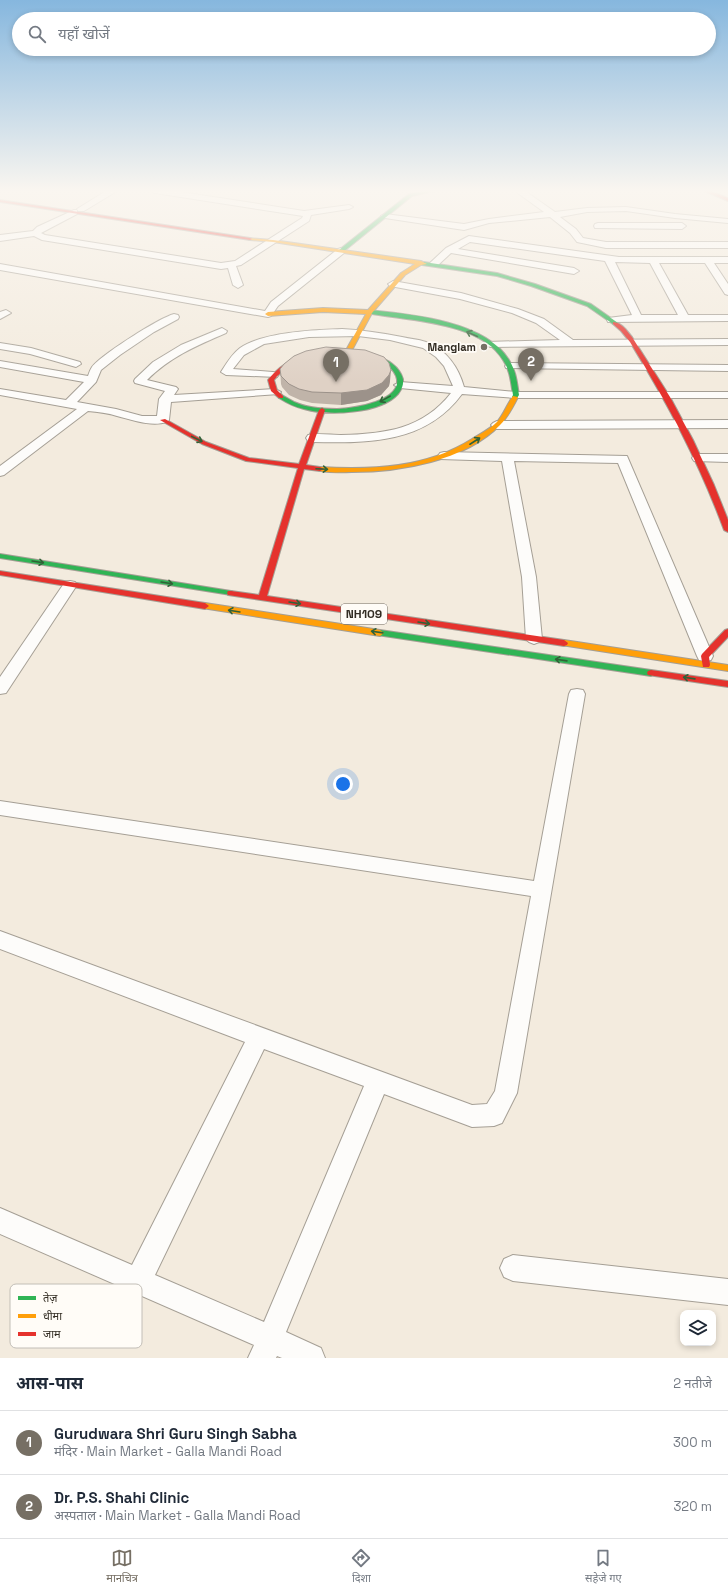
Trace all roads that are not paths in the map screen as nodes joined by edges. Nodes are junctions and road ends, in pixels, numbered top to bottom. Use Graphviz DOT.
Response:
graph roads {
  1 [pos="149,254"];
  2 [pos="252,254"];
  3 [pos="337,254"];
  4 [pos="364,254"];
  5 [pos="444,254"];
  6 [pos="475,254"];
  7 [pos="577,254"];
  8 [pos="655,254"];
  9 [pos="609,259"];
  10 [pos="656,260"];
  11 [pos="708,260"];
  12 [pos="728,260"];
  13 [pos="422,263"];
  14 [pos="434,264"];
  15 [pos="231,265"];
  16 [pos="0,267"];
  17 [pos="574,271"];
  18 [pos="393,284"];
  19 [pos="238,285"];
  20 [pos="728,292"];
  21 [pos="370,312"];
  22 [pos="268,314"];
  23 [pos="174,317"];
  24 [pos="638,318"];
  25 [pos="685,318"];
  26 [pos="728,318"];
  27 [pos="612,320"];
  28 [pos="222,331"];
  29 [pos="358,332"];
  30 [pos="632,342"];
  31 [pos="728,342"];
  32 [pos="570,343"];
  33 [pos="491,344"];
  34 [pos="0,346"];
  35 [pos="348,352"];
  36 [pos="0,364"];
  37 [pos="76,364"];
  38 [pos="510,366"];
  39 [pos="649,367"];
  40 [pos="728,368"];
  41 [pos="273,375"];
  42 [pos="92,380"];
  43 [pos="400,385"];
  44 [pos="459,390"];
  45 [pos="0,392"];
  46 [pos="275,392"];
  47 [pos="516,395"];
  48 [pos="665,395"];
  49 [pos="728,395"];
  50 [pos="165,399"];
  51 [pos="68,404"];
  52 [pos="86,407"];
  53 [pos="322,410"];
  54 [pos="163,420"];
  55 [pos="682,424"];
  56 [pos="728,424"];
  57 [pos="497,425"];
  58 [pos="312,438"];
  59 [pos="444,456"];
  60 [pos="507,457"];
  61 [pos="698,458"];
  62 [pos="728,458"];
  63 [pos="301,468"];
  64 [pos="0,472"];
  65 [pos="723,502"];
  66 [pos="728,530"];
  67 [pos="0,556"];
  68 [pos="0,573"];
  69 [pos="141,579"];
  70 [pos="70,585"];
  71 [pos="128,594"];
  72 [pos="262,598"];
  73 [pos="254,614"];
  74 [pos="728,632"];
  75 [pos="534,639"];
  76 [pos="705,660"];
  77 [pos="728,668"];
  78 [pos="705,680"];
  79 [pos="728,684"];
  80 [pos="0,689"];
  81 [pos="577,694"];
  82 [pos="0,808"];
  83 [pos="541,890"];
  84 [pos="0,940"];
  85 [pos="259,1037"];
  86 [pos="378,1081"];
  87 [pos="0,1221"];
  88 [pos="512,1268"];
  89 [pos="138,1281"];
  90 [pos="728,1292"];
  91 [pos="266,1348"];
  92 [pos="311,1358"];
  1 -- 15 [label="street"];
  2 -- 15 [label="street"];
  3 -- 22 [label="street"];
  4 -- 13 [label="main road"];
  5 -- 14 [label="street"];
  6 -- 17 [label="street"];
  7 -- 9 [label="street"];
  8 -- 10 [label="street"];
  9 -- 10 [label="street"];
  9 -- 24 [label="street"];
  10 -- 11 [label="street"];
  10 -- 25 [label="street"];
  11 -- 12 [label="street"];
  11 -- 20 [label="street"];
  13 -- 14 [label="main road"];
  13 -- 18 [label="main road"];
  14 -- 27 [label="main road"];
  15 -- 19 [label="street"];
  16 -- 22 [label="street"];
  18 -- 21 [label="main road"];
  18 -- 32 [label="street"];
  21 -- 22 [label="main road"];
  21 -- 29 [label="main road"];
  33 -- 21 [label="main road, one-way"];
  23 -- 42 [label="street"];
  24 -- 25 [label="street"];
  24 -- 27 [label="street"];
  25 -- 26 [label="street"];
  27 -- 30 [label="main road"];
  28 -- 50 [label="street"];
  29 -- 35 [label="main road"];
  29 -- 41 [label="street"];
  29 -- 44 [label="street"];
  30 -- 31 [label="street"];
  30 -- 32 [label="street"];
  30 -- 39 [label="main road"];
  32 -- 33 [label="street"];
  33 -- 38 [label="main road"];
  34 -- 37 [label="street"];
  35 -- 41 [label="main road"];
  35 -- 43 [label="main road"];
  36 -- 42 [label="street"];
  38 -- 39 [label="street"];
  38 -- 47 [label="main road"];
  39 -- 40 [label="street"];
  39 -- 48 [label="main road"];
  41 -- 46 [label="main road"];
  42 -- 51 [label="street"];
  43 -- 44 [label="street"];
  43 -- 53 [label="main road, one-way"];
  44 -- 47 [label="street"];
  44 -- 58 [label="street"];
  45 -- 51 [label="street"];
  46 -- 50 [label="street"];
  46 -- 53 [label="main road"];
  47 -- 48 [label="street"];
  47 -- 57 [label="main road"];
  48 -- 49 [label="street"];
  48 -- 55 [label="main road"];
  50 -- 54 [label="street"];
  51 -- 52 [label="street"];
  52 -- 54 [label="street"];
  52 -- 64 [label="street"];
  53 -- 58 [label="main road"];
  54 -- 63 [label="main road, one-way"];
  55 -- 56 [label="street"];
  55 -- 57 [label="street"];
  55 -- 61 [label="main road"];
  59 -- 57 [label="main road, one-way"];
  58 -- 63 [label="main road"];
  59 -- 60 [label="street"];
  63 -- 59 [label="main road, one-way"];
  60 -- 75 [label="street"];
  60 -- 76 [label="street"];
  61 -- 62 [label="street"];
  61 -- 65 [label="main road"];
  63 -- 72 [label="main road"];
  65 -- 66 [label="main road"];
  67 -- 69 [label="main road, NH109, one-way"];
  68 -- 70 [label="main road, NH109"];
  69 -- 71 [label="main road"];
  69 -- 72 [label="main road, NH109, one-way"];
  70 -- 71 [label="main road, NH109"];
  70 -- 80 [label="street"];
  73 -- 71 [label="main road, NH109, one-way"];
  72 -- 73 [label="main road"];
  72 -- 75 [label="main road, NH109, one-way"];
  78 -- 73 [label="main road, NH109, one-way"];
  74 -- 76 [label="main road"];
  75 -- 76 [label="main road, NH109"];
  76 -- 77 [label="main road, NH109"];
  76 -- 78 [label="main road"];
  78 -- 79 [label="main road, NH109"];
  81 -- 83 [label="street"];
  82 -- 83 [label="street"];
  83 -- 86 [label="street"];
  84 -- 85 [label="street"];
  85 -- 86 [label="street"];
  85 -- 89 [label="street"];
  86 -- 91 [label="street"];
  87 -- 89 [label="street"];
  88 -- 90 [label="street"];
  89 -- 91 [label="street"];
  91 -- 92 [label="street"];
}
